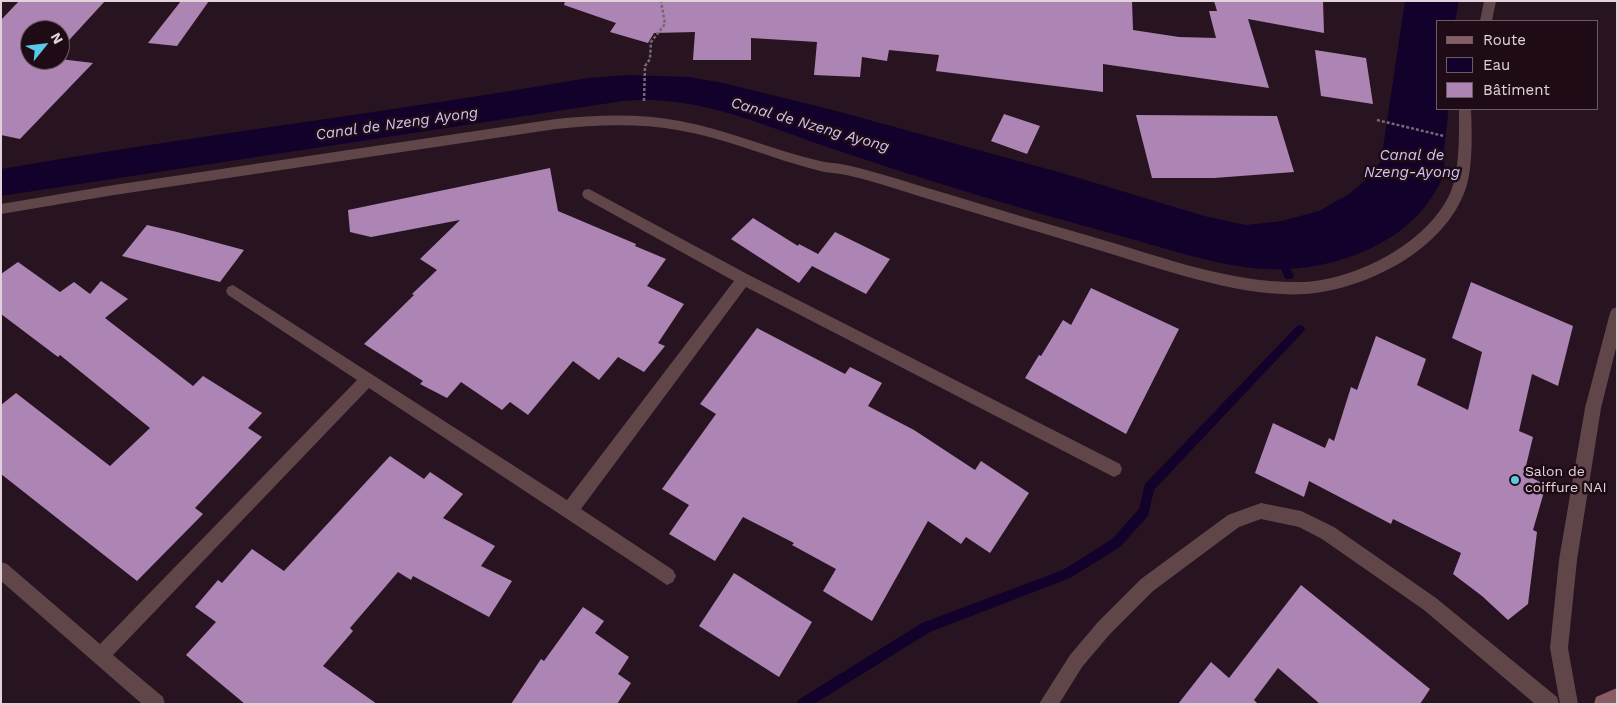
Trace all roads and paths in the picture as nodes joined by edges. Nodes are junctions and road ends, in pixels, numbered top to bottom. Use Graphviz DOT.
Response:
graph roads {
  1 [pos="661,1"];
  2 [pos="1490,1"];
  3 [pos="1486,20"];
  4 [pos="643,108"];
  5 [pos="1466,110"];
  6 [pos="1377,120"];
  7 [pos="1446,137"];
  8 [pos="589,194"];
  9 [pos="1,209"];
  10 [pos="744,279"];
  11 [pos="233,291"];
  12 [pos="1617,313"];
  13 [pos="367,380"];
  14 [pos="1114,468"];
  15 [pos="570,510"];
  16 [pos="1,570"];
  17 [pos="667,576"];
  18 [pos="100,656"];
  19 [pos="1617,697"];
  20 [pos="156,704"];
  21 [pos="1048,704"];
  22 [pos="1550,704"];
  23 [pos="1569,704"];
  24 [pos="1603,704"];
  1 -- 4 [label="path"];
  2 -- 3 [label="street"];
  5 -- 9 [label="street"];
  6 -- 7 [label="path"];
  8 -- 10 [label="street"];
  10 -- 14 [label="street"];
  10 -- 15 [label="street"];
  11 -- 13 [label="street"];
  12 -- 23 [label="street"];
  13 -- 15 [label="street"];
  13 -- 18 [label="street"];
  15 -- 17 [label="street"];
  16 -- 18 [label="street"];
  18 -- 20 [label="street"];
  19 -- 24 [label="main road"];
  21 -- 22 [label="street"];
}
